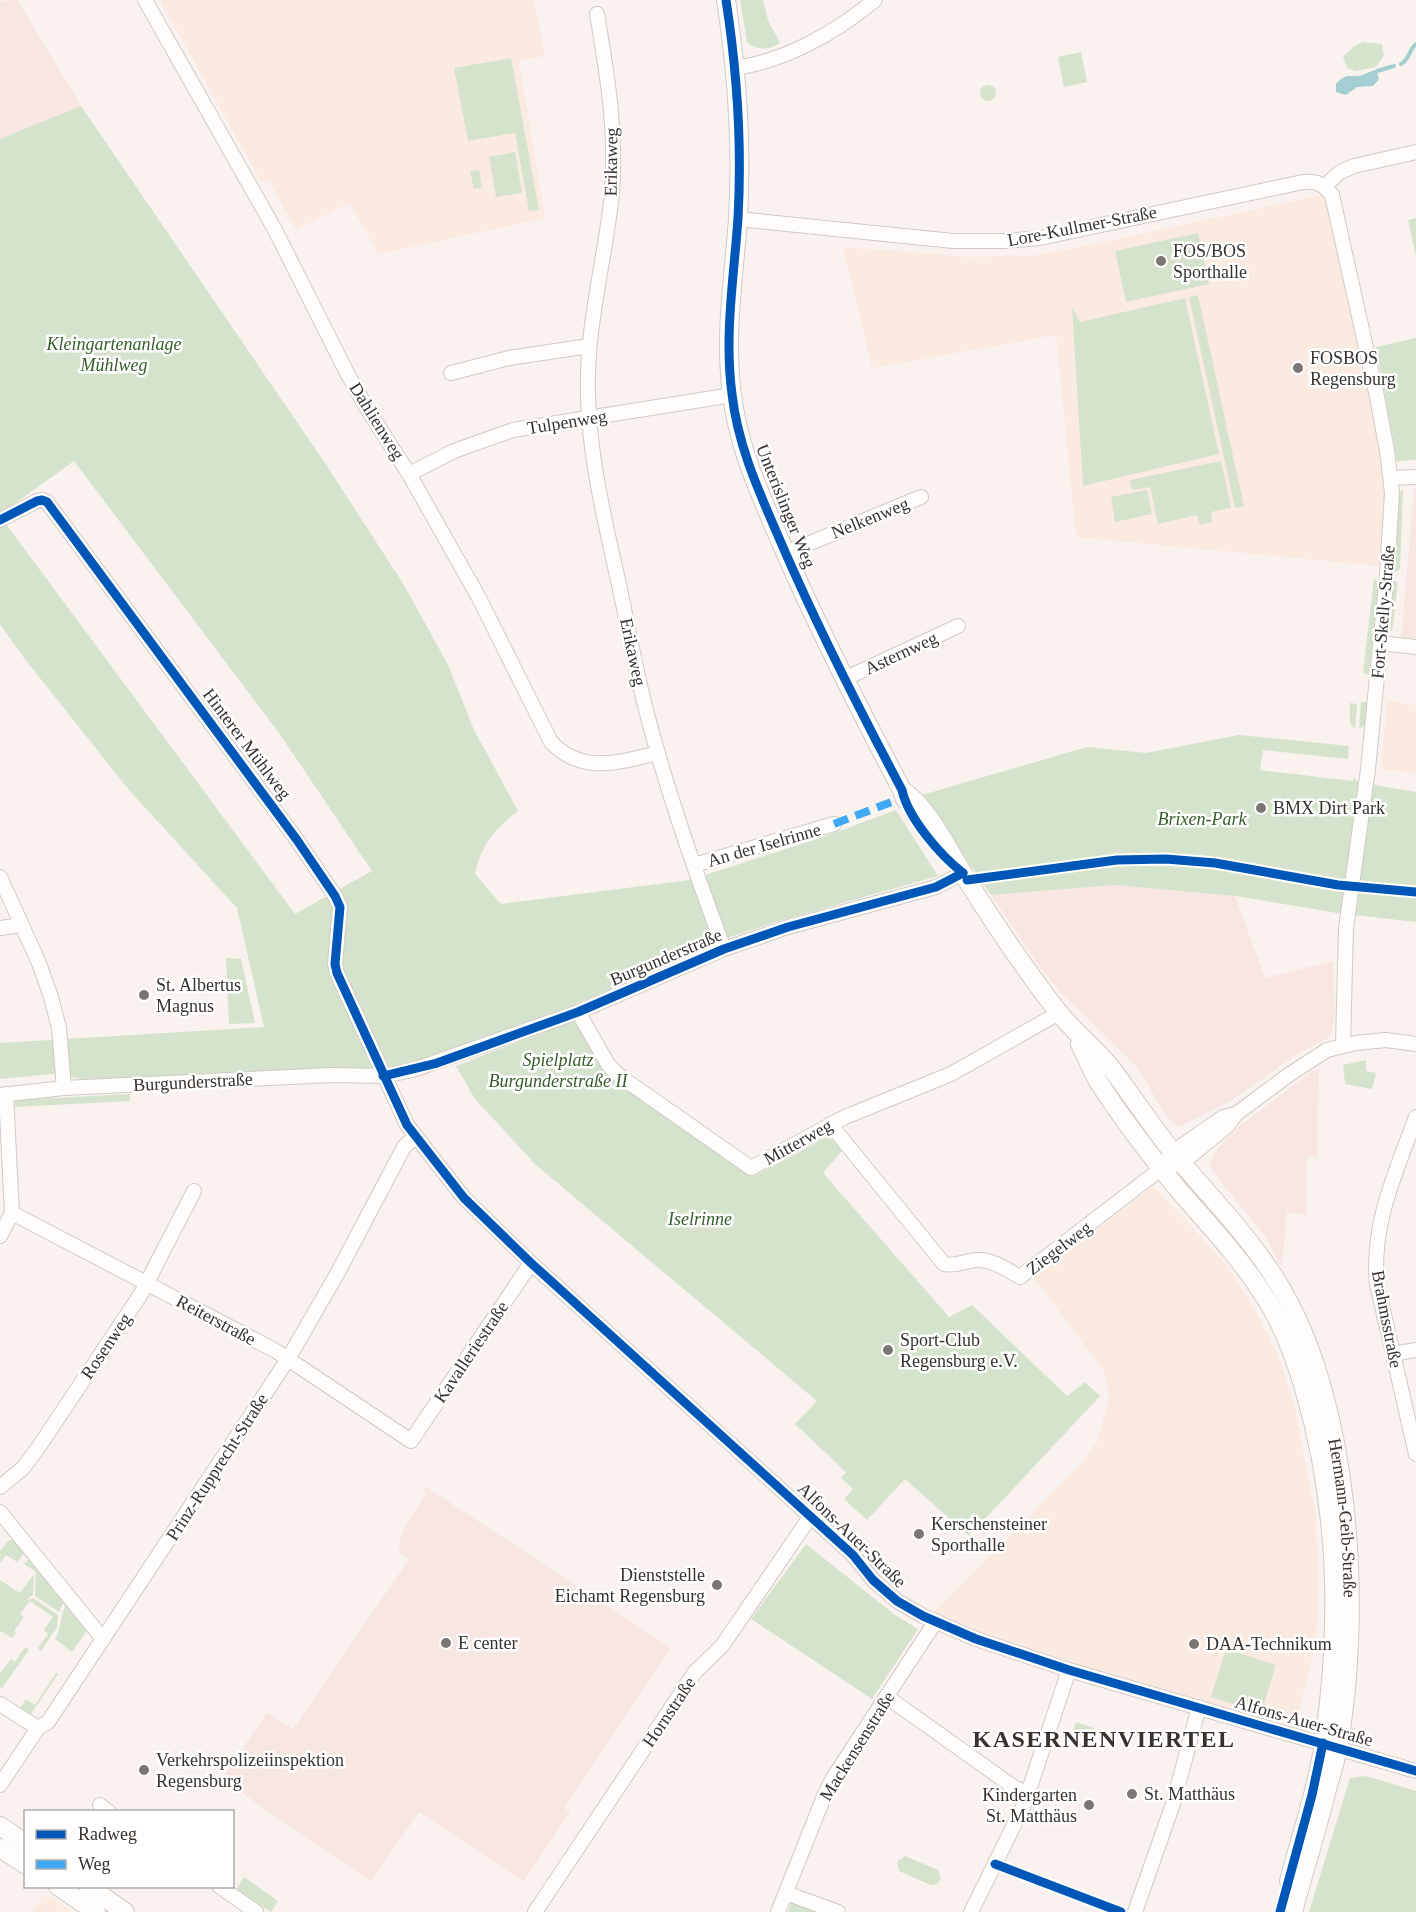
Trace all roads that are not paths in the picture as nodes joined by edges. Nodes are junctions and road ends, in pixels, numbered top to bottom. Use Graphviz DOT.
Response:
graph roads {
  1 [pos="145,0"];
  2 [pos="726,0"];
  3 [pos="875,0"];
  4 [pos="597,14"];
  5 [pos="735,68"];
  6 [pos="1416,152"];
  7 [pos="1325,186"];
  8 [pos="738,219"];
  9 [pos="589,346"];
  10 [pos="451,373"];
  11 [pos="732,395"];
  12 [pos="589,418"];
  13 [pos="410,474"];
  14 [pos="1416,477"];
  15 [pos="1392,478"];
  16 [pos="921,497"];
  17 [pos="0,520"];
  18 [pos="786,553"];
  19 [pos="958,626"];
  20 [pos="1380,643"];
  21 [pos="1416,647"];
  22 [pos="844,679"];
  23 [pos="658,753"];
  24 [pos="834,824"];
  25 [pos="694,865"];
  26 [pos="963,873"];
  27 [pos="0,877"];
  28 [pos="21,925"];
  29 [pos="0,928"];
  30 [pos="724,949"];
  31 [pos="578,1012"];
  32 [pos="1059,1013"];
  33 [pos="1074,1031"];
  34 [pos="1416,1044"];
  35 [pos="1343,1046"];
  36 [pos="383,1076"];
  37 [pos="64,1088"];
  38 [pos="3,1094"];
  39 [pos="1416,1117"];
  40 [pos="830,1124"];
  41 [pos="415,1137"];
  42 [pos="1178,1158"];
  43 [pos="1162,1168"];
  44 [pos="194,1191"];
  45 [pos="12,1213"];
  46 [pos="0,1236"];
  47 [pos="531,1263"];
  48 [pos="146,1283"];
  49 [pos="1416,1350"];
  50 [pos="1393,1354"];
  51 [pos="288,1359"];
  52 [pos="411,1440"];
  53 [pos="1416,1452"];
  54 [pos="0,1488"];
  55 [pos="0,1512"];
  56 [pos="810,1517"];
  57 [pos="936,1622"];
  58 [pos="103,1639"];
  59 [pos="1069,1670"];
  60 [pos="887,1697"];
  61 [pos="0,1704"];
  62 [pos="1199,1707"];
  63 [pos="38,1728"];
  64 [pos="1331,1745"];
  65 [pos="1416,1771"];
  66 [pos="0,1785"];
  67 [pos="1029,1793"];
  68 [pos="0,1826"];
  69 [pos="24,1843"];
  70 [pos="0,1848"];
  71 [pos="24,1864"];
  72 [pos="60,1888"];
  73 [pos="90,1888"];
  74 [pos="220,1888"];
  75 [pos="786,1893"];
  76 [pos="96,1912"];
  77 [pos="126,1912"];
  78 [pos="256,1912"];
  79 [pos="535,1912"];
  80 [pos="778,1912"];
  81 [pos="838,1912"];
  82 [pos="972,1912"];
  83 [pos="1135,1912"];
  84 [pos="1280,1912"];
  85 [pos="1293,1912"];
  1 -- 13 [label="street, Dahlienweg"];
  2 -- 5 [label="street, Unterislinger Weg"];
  3 -- 5 [label="street"];
  4 -- 9 [label="street, Erikaweg"];
  5 -- 8 [label="street, Unterislinger Weg"];
  6 -- 7 [label="street"];
  7 -- 8 [label="street, Lore-Kullmer-Straße"];
  7 -- 15 [label="street, Fort-Skelly-Straße"];
  8 -- 11 [label="street, Unterislinger Weg"];
  9 -- 10 [label="street"];
  9 -- 12 [label="street, Erikaweg"];
  11 -- 12 [label="street, Tulpenweg"];
  11 -- 18 [label="street, Unterislinger Weg"];
  12 -- 13 [label="street, Tulpenweg"];
  12 -- 23 [label="street, Erikaweg"];
  13 -- 23 [label="street, Dahlienweg"];
  14 -- 15 [label="street"];
  15 -- 20 [label="street, Fort-Skelly-Straße"];
  16 -- 18 [label="street, Nelkenweg"];
  17 -- 36 [label="street, Hinterer Mühlweg"];
  18 -- 22 [label="street, Unterislinger Weg"];
  19 -- 22 [label="street, Asternweg"];
  20 -- 21 [label="street"];
  20 -- 35 [label="street, Fort-Skelly-Straße"];
  22 -- 26 [label="street, Unterislinger Weg"];
  23 -- 25 [label="street, Erikaweg"];
  24 -- 25 [label="street, An der Iselrinne"];
  25 -- 30 [label="street, Erikaweg"];
  26 -- 30 [label="street, Burgunderstraße"];
  26 -- 32 [label="street, Hermann-Geib-Straße"];
  27 -- 28 [label="street"];
  28 -- 29 [label="street"];
  28 -- 37 [label="street"];
  30 -- 31 [label="street, Burgunderstraße"];
  31 -- 36 [label="street, Burgunderstraße"];
  31 -- 40 [label="street, Mitterweg"];
  32 -- 33 [label="street, Hermann-Geib-Straße"];
  32 -- 40 [label="street, Mitterweg"];
  33 -- 42 [label="street, Hermann-Geib-Straße"];
  33 -- 43 [label="street, Hermann-Geib-Straße"];
  34 -- 35 [label="street"];
  35 -- 42 [label="street"];
  36 -- 37 [label="street, Burgunderstraße"];
  36 -- 41 [label="street, Alfons-Auer-Straße"];
  37 -- 38 [label="street, Burgunderstraße"];
  38 -- 45 [label="street"];
  39 -- 50 [label="street, Brahmsstraße"];
  40 -- 43 [label="street, Ziegelweg"];
  41 -- 47 [label="street, Alfons-Auer-Straße"];
  41 -- 51 [label="street, Prinz-Rupprecht-Straße"];
  42 -- 43 [label="street"];
  42 -- 64 [label="street, Hermann-Geib-Straße"];
  43 -- 64 [label="street, Hermann-Geib-Straße"];
  44 -- 48 [label="street, Rosenweg"];
  45 -- 46 [label="street"];
  45 -- 48 [label="street, Reiterstraße"];
  47 -- 52 [label="street, Kavalleriestraße"];
  47 -- 56 [label="street, Alfons-Auer-Straße"];
  48 -- 51 [label="street, Reiterstraße"];
  48 -- 54 [label="street, Rosenweg"];
  49 -- 50 [label="street"];
  50 -- 53 [label="street, Brahmsstraße"];
  51 -- 52 [label="street, Reiterstraße"];
  51 -- 58 [label="street, Prinz-Rupprecht-Straße"];
  55 -- 58 [label="street"];
  56 -- 57 [label="street, Alfons-Auer-Straße"];
  56 -- 79 [label="street, Hornstraße"];
  57 -- 59 [label="street, Alfons-Auer-Straße"];
  57 -- 60 [label="street, Mackensenstraße"];
  58 -- 63 [label="street, Prinz-Rupprecht-Straße"];
  59 -- 62 [label="street, Alfons-Auer-Straße"];
  59 -- 67 [label="street"];
  60 -- 67 [label="street"];
  60 -- 75 [label="street, Mackensenstraße"];
  61 -- 63 [label="street"];
  62 -- 64 [label="street, Alfons-Auer-Straße"];
  62 -- 83 [label="street"];
  63 -- 66 [label="street, Prinz-Rupprecht-Straße"];
  64 -- 65 [label="street, Alfons-Auer-Straße"];
  64 -- 84 [label="street, Hermann-Geib-Straße"];
  64 -- 85 [label="street, Hermann-Geib-Straße"];
  67 -- 82 [label="street"];
  68 -- 69 [label="street"];
  70 -- 71 [label="street"];
  72 -- 76 [label="street"];
  73 -- 77 [label="street"];
  74 -- 78 [label="street"];
  75 -- 80 [label="street, Mackensenstraße"];
  75 -- 81 [label="street"];
}
